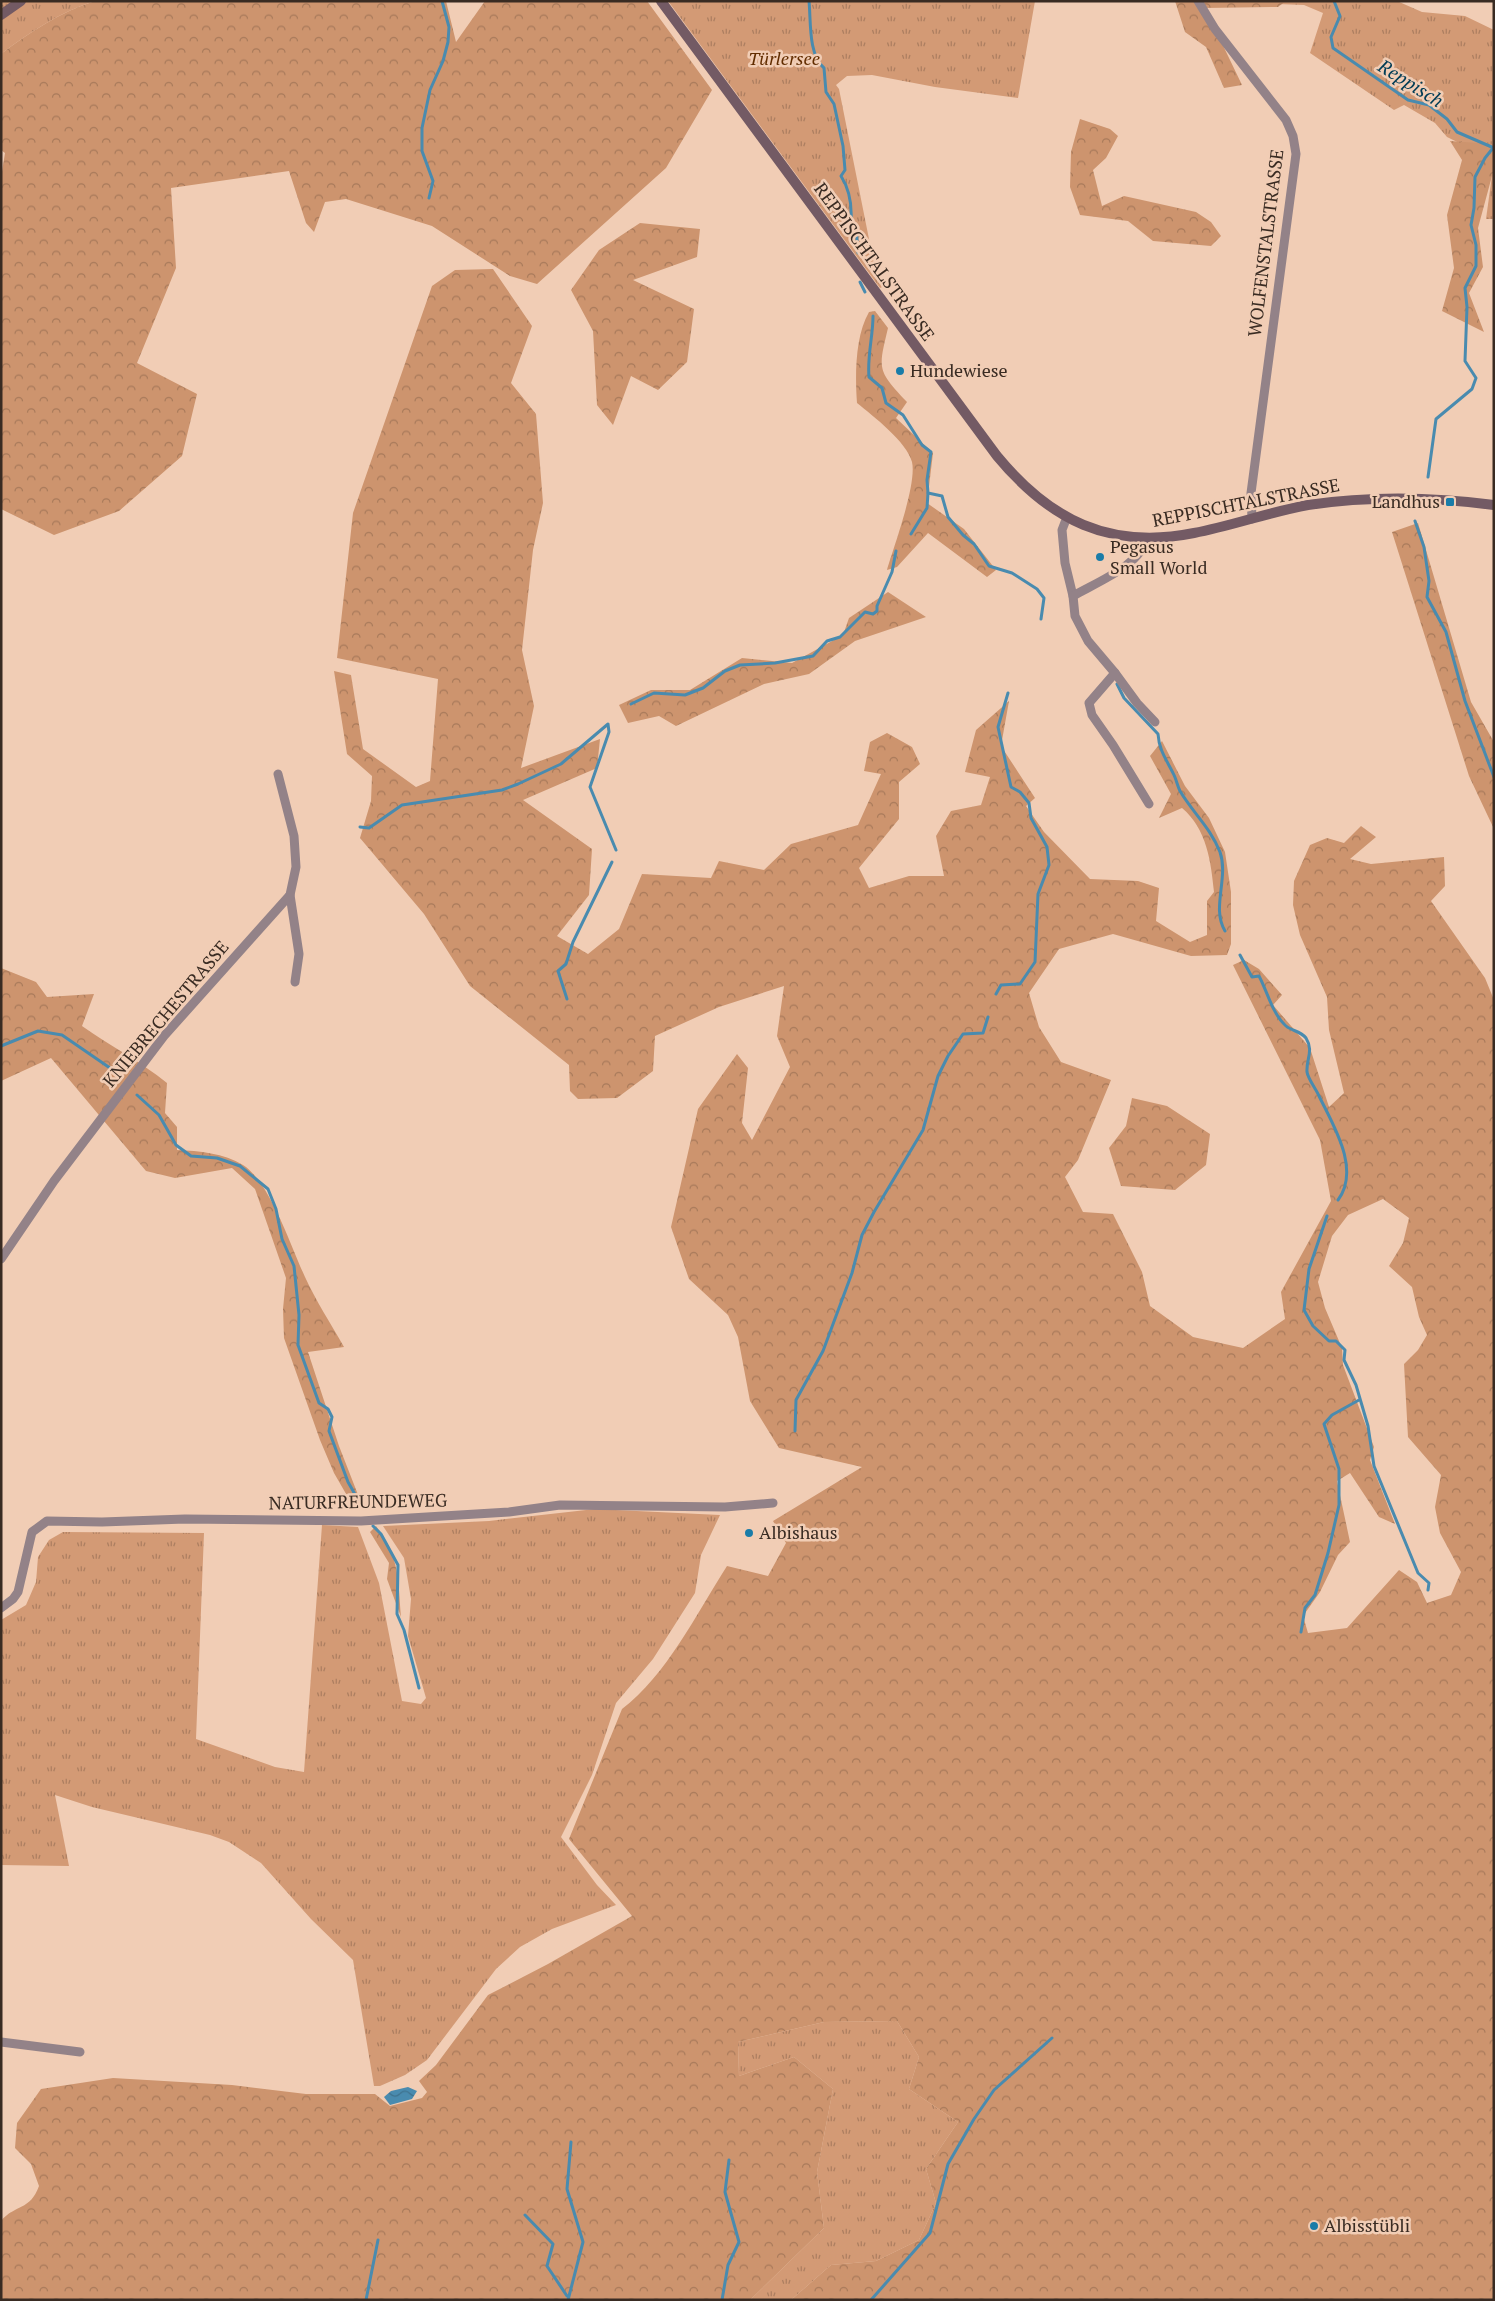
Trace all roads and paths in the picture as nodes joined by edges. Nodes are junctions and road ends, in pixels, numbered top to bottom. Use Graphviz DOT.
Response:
graph roads {
  1 [pos="21,1"];
  2 [pos="661,1"];
  3 [pos="1198,1"];
  4 [pos="1,15"];
  5 [pos="1494,505"];
  6 [pos="1067,517"];
  7 [pos="1252,519"];
  8 [pos="1146,538"];
  9 [pos="1073,596"];
  10 [pos="1115,673"];
  11 [pos="1155,722"];
  12 [pos="278,774"];
  13 [pos="1149,804"];
  14 [pos="290,895"];
  15 [pos="295,982"];
  16 [pos="1,1259"];
  17 [pos="774,1503"];
  18 [pos="1,1608"];
  19 [pos="1,2042"];
  20 [pos="80,2052"];
  1 -- 4 [label="main road"];
  2 -- 6 [label="main road, REPPISCHTALSTRASSE"];
  3 -- 7 [label="street, WOLFENSTALSTRASSE"];
  5 -- 7 [label="main road, REPPISCHTALSTRASSE"];
  6 -- 8 [label="main road, REPPISCHTALSTRASSE"];
  6 -- 9 [label="street"];
  7 -- 8 [label="main road, REPPISCHTALSTRASSE"];
  8 -- 9 [label="street"];
  9 -- 10 [label="street"];
  10 -- 11 [label="street"];
  10 -- 13 [label="street"];
  12 -- 14 [label="street, KNIEBRECHESTRASSE"];
  14 -- 15 [label="street"];
  14 -- 16 [label="street, KNIEBRECHESTRASSE"];
  17 -- 18 [label="street, NATURFREUNDEWEG"];
  19 -- 20 [label="street"];
}
